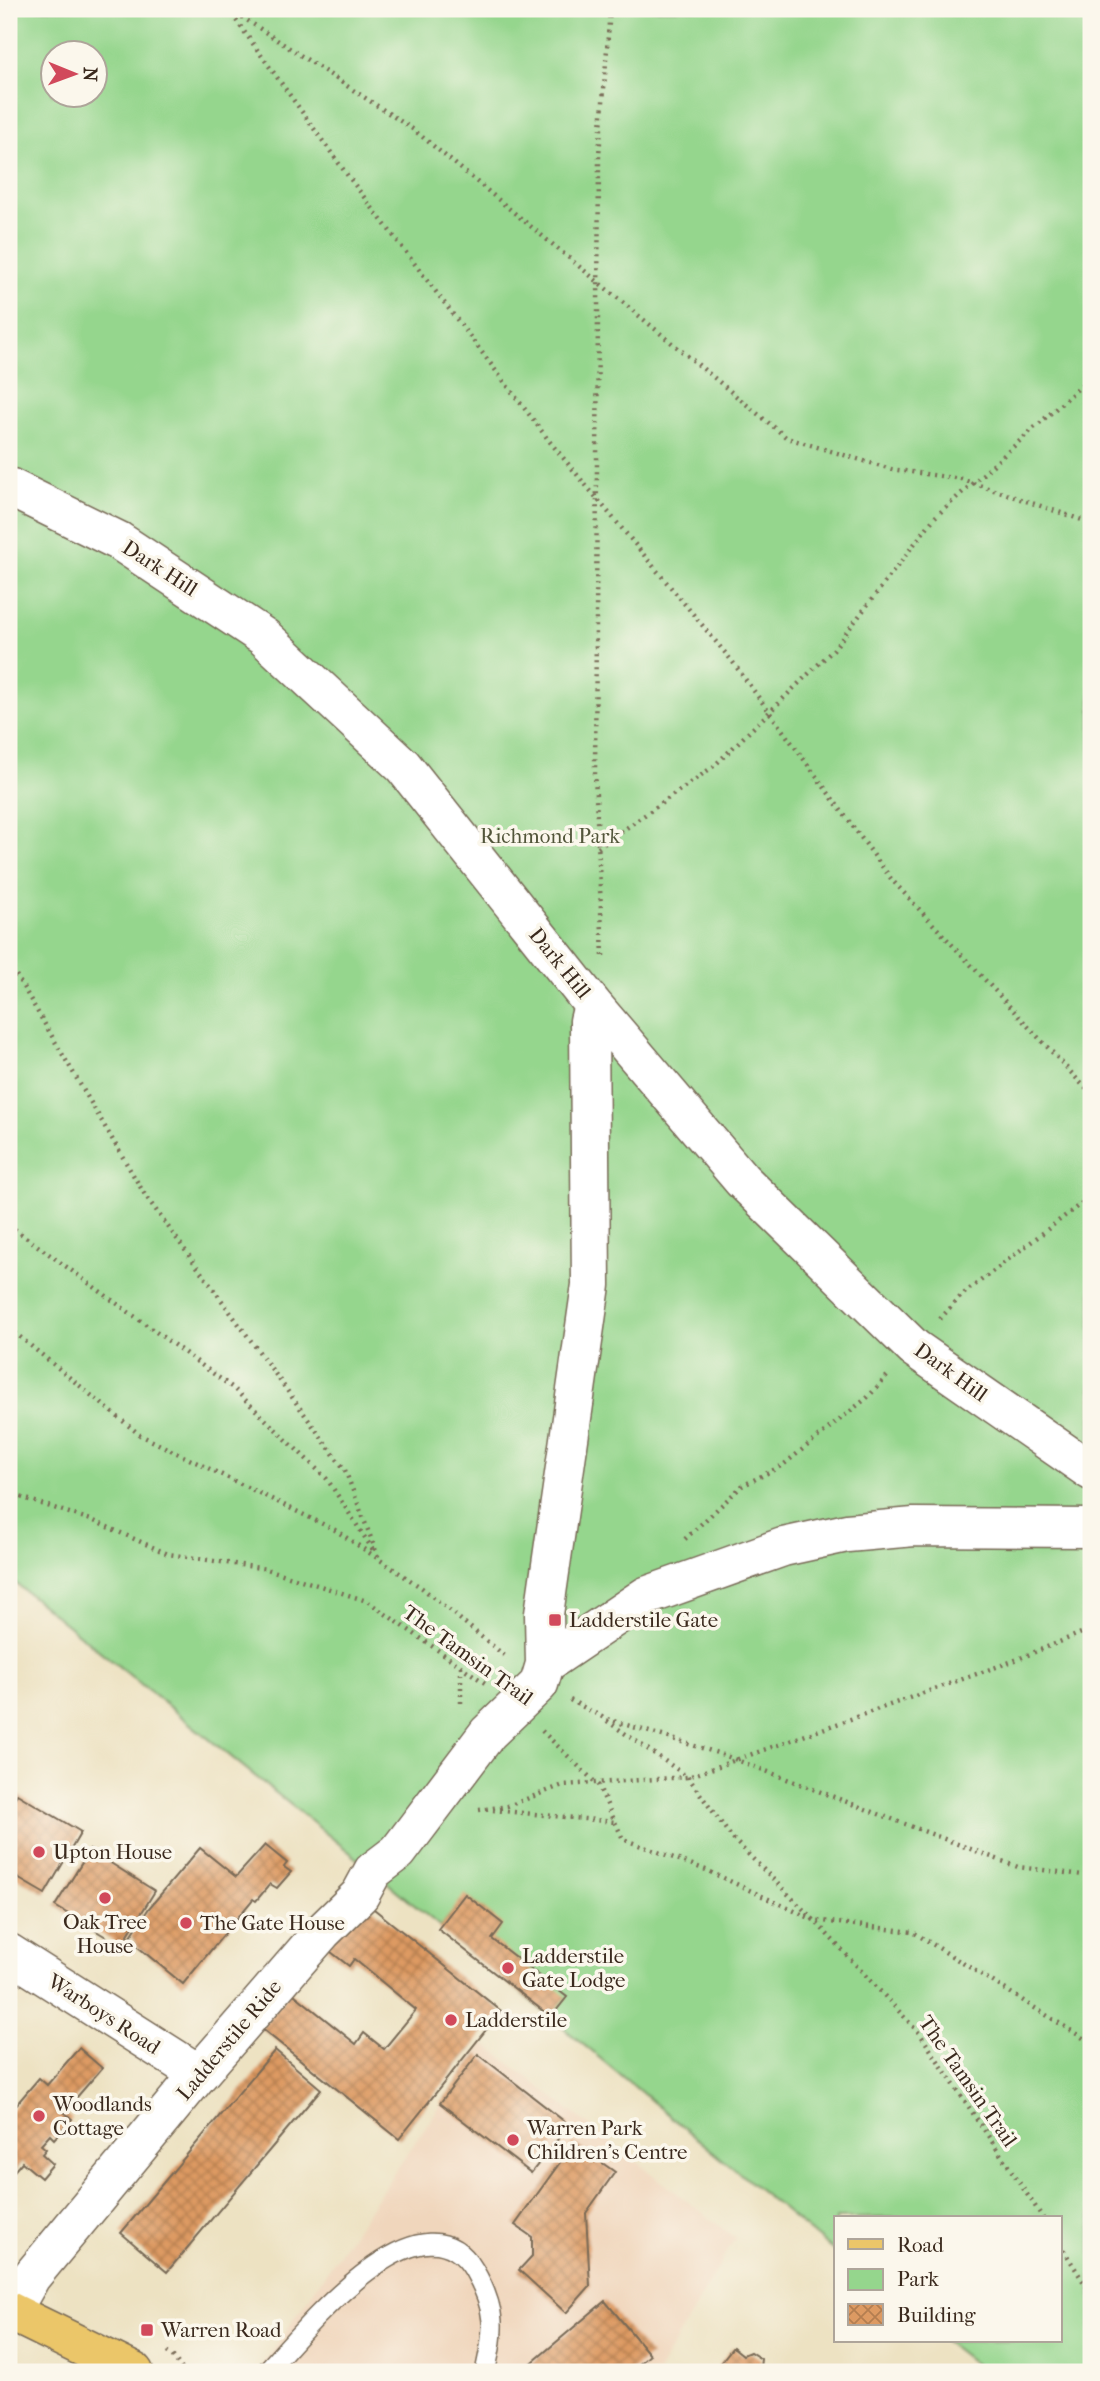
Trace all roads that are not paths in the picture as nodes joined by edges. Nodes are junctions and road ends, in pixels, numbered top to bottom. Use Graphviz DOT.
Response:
graph roads {
  1 [pos="9,487"];
  2 [pos="593,1005"];
  3 [pos="1091,1471"];
  4 [pos="1091,1528"];
  5 [pos="545,1664"];
  6 [pos="9,1953"];
  7 [pos="199,2074"];
  8 [pos="10,2311"];
  9 [pos="134,2372"];
  10 [pos="266,2372"];
  11 [pos="485,2372"];
  1 -- 2 [label="street, Dark Hill"];
  2 -- 3 [label="street, Dark Hill"];
  2 -- 5 [label="street"];
  4 -- 5 [label="street"];
  5 -- 7 [label="street, Ladderstile Ride"];
  6 -- 7 [label="street, Warboys Road"];
  7 -- 8 [label="street, Ladderstile Ride"];
  8 -- 9 [label="main road"];
  10 -- 11 [label="lane"];
}
